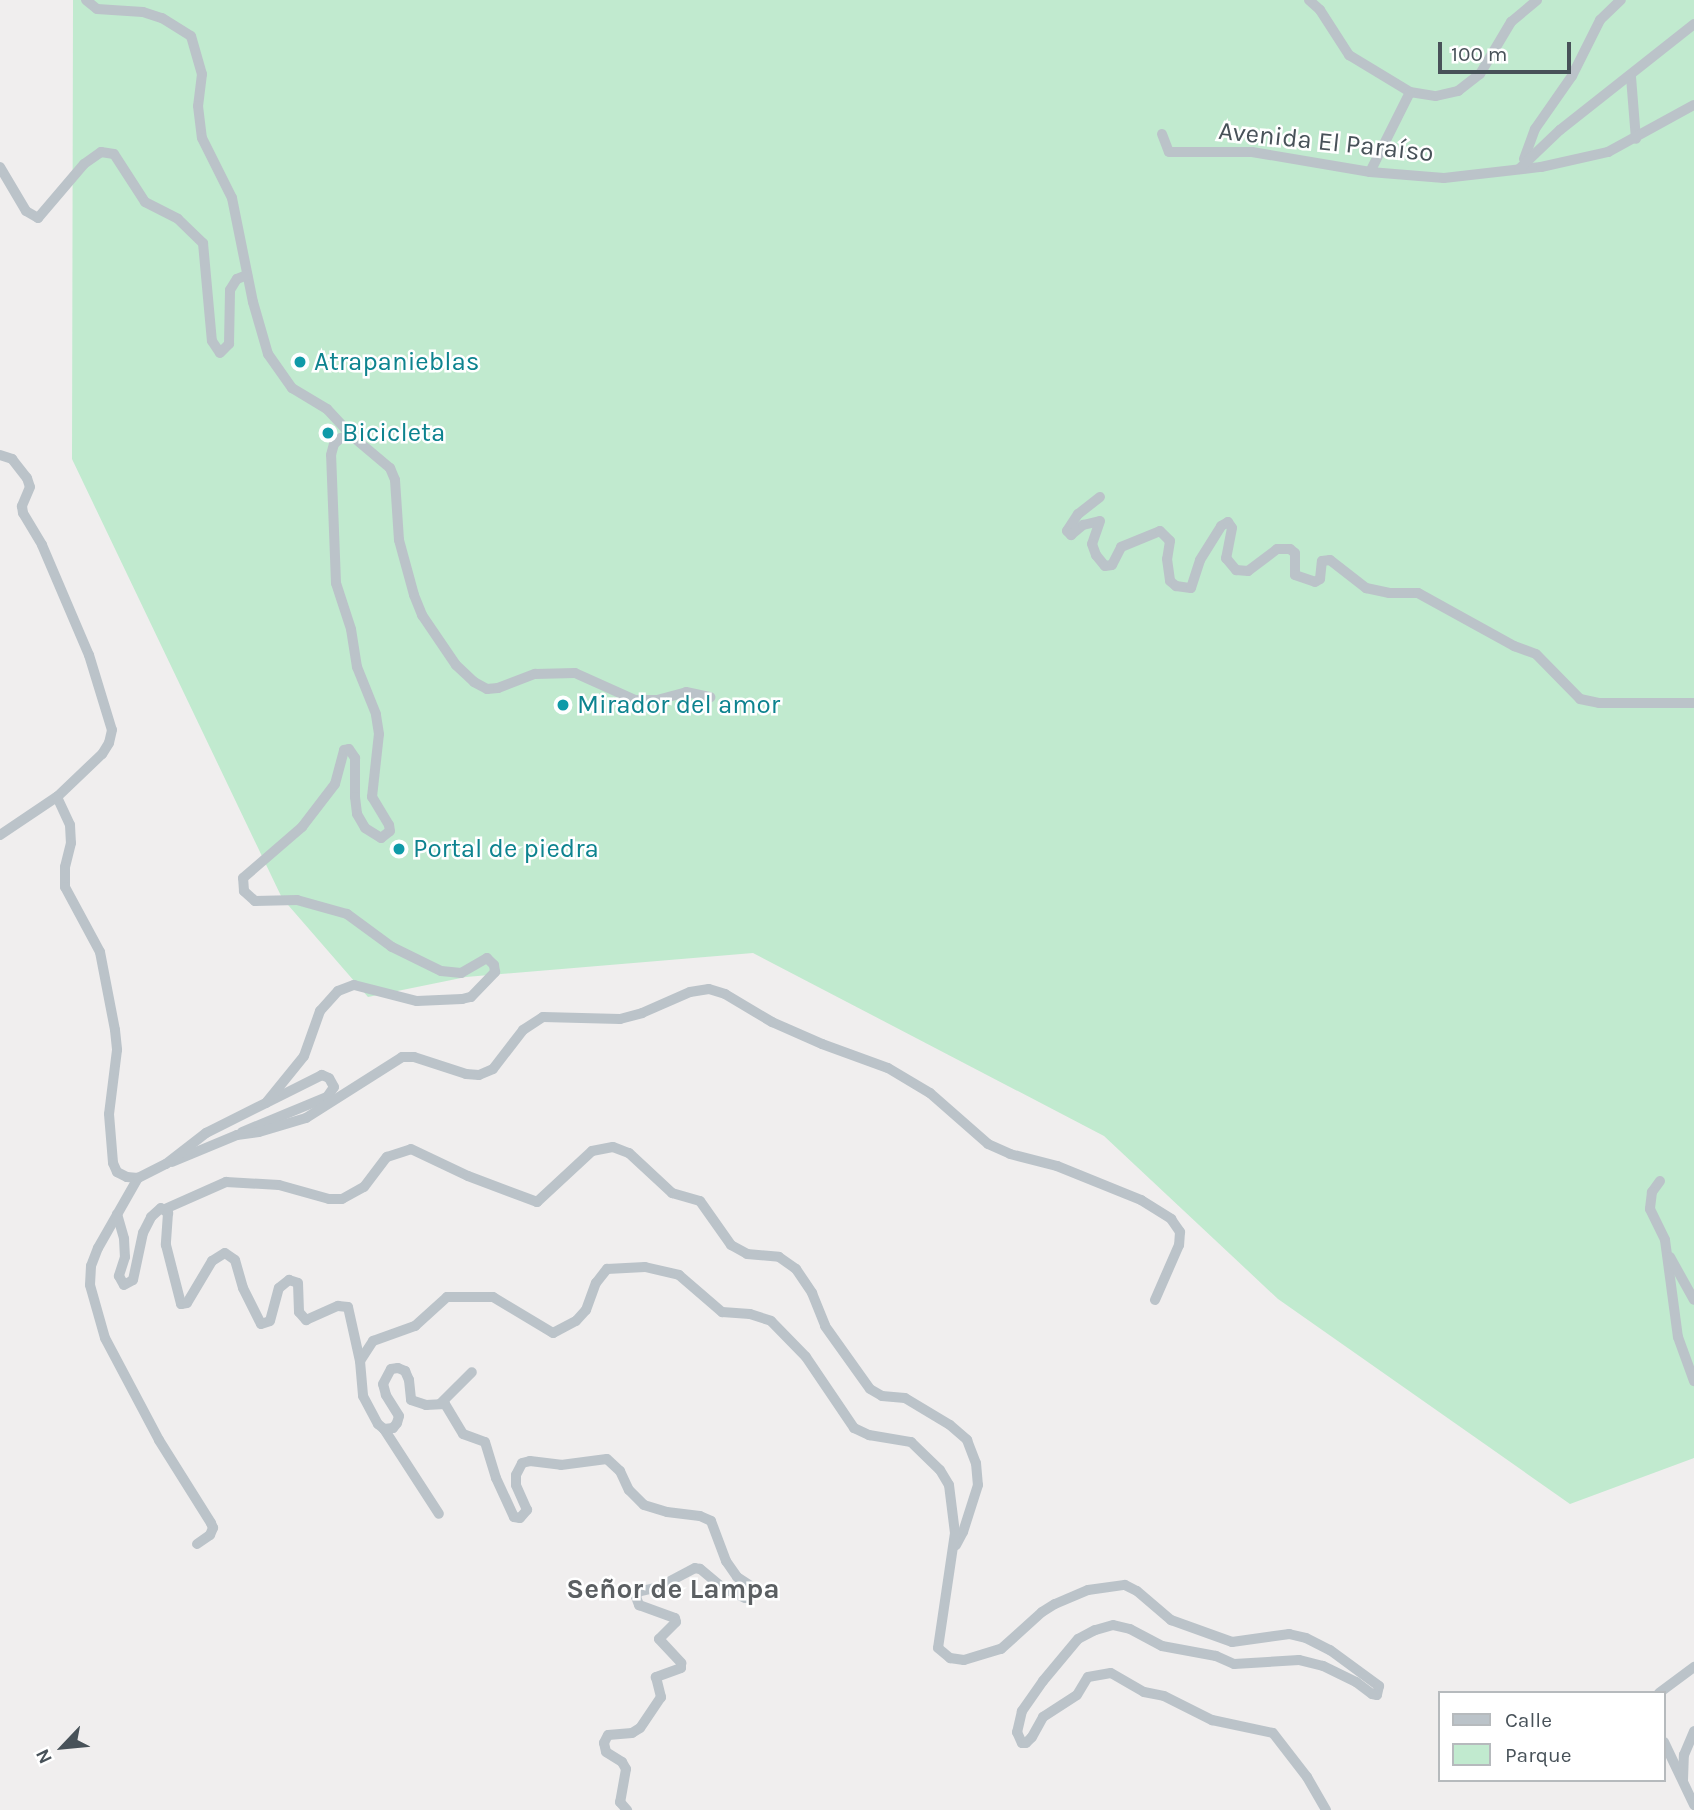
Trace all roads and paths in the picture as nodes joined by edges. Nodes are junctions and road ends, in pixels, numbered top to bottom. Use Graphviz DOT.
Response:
graph roads {
  1 [pos="86,0"];
  2 [pos="1309,0"];
  3 [pos="1537,0"];
  4 [pos="1621,0"];
  5 [pos="1694,24"];
  6 [pos="1631,77"];
  7 [pos="1410,92"];
  8 [pos="1694,105"];
  9 [pos="1162,134"];
  10 [pos="1636,139"];
  11 [pos="1521,166"];
  12 [pos="0,167"];
  13 [pos="1370,172"];
  14 [pos="247,275"];
  15 [pos="352,436"];
  16 [pos="0,455"];
  17 [pos="1100,497"];
  18 [pos="710,697"];
  19 [pos="1694,703"];
  20 [pos="57,797"];
  21 [pos="0,835"];
  22 [pos="266,1103"];
  23 [pos="237,1135"];
  24 [pos="166,1164"];
  25 [pos="138,1178"];
  26 [pos="1661,1181"];
  27 [pos="165,1209"];
  28 [pos="117,1214"];
  29 [pos="1666,1250"];
  30 [pos="1156,1300"];
  31 [pos="1694,1300"];
  32 [pos="1683,1357"];
  33 [pos="360,1361"];
  34 [pos="472,1371"];
  35 [pos="1694,1381"];
  36 [pos="1694,1392"];
  37 [pos="440,1404"];
  38 [pos="384,1429"];
  39 [pos="439,1514"];
  40 [pos="197,1544"];
  41 [pos="953,1549"];
  42 [pos="1694,1667"];
  43 [pos="1662,1691"];
  44 [pos="1694,1731"];
  45 [pos="1666,1747"];
  46 [pos="1683,1786"];
  47 [pos="1694,1805"];
  48 [pos="626,1810"];
  49 [pos="1326,1810"];
  1 -- 14 [label="street"];
  2 -- 7 [label="street"];
  3 -- 7 [label="street"];
  4 -- 11 [label="street"];
  5 -- 6 [label="street"];
  6 -- 10 [label="street"];
  6 -- 11 [label="street"];
  7 -- 13 [label="street"];
  8 -- 10 [label="street, Avenida El Paraíso"];
  9 -- 13 [label="street, Avenida El Paraíso"];
  10 -- 11 [label="street, Avenida El Paraíso"];
  11 -- 13 [label="street, Avenida El Paraíso"];
  12 -- 14 [label="street"];
  14 -- 15 [label="street"];
  15 -- 18 [label="street"];
  15 -- 22 [label="street"];
  16 -- 20 [label="street"];
  17 -- 19 [label="street"];
  20 -- 21 [label="street"];
  20 -- 25 [label="street"];
  22 -- 23 [label="street"];
  22 -- 24 [label="street"];
  23 -- 24 [label="street"];
  23 -- 30 [label="street"];
  24 -- 25 [label="street"];
  25 -- 28 [label="street"];
  26 -- 29 [label="street"];
  27 -- 28 [label="street"];
  27 -- 33 [label="street"];
  27 -- 41 [label="street"];
  28 -- 40 [label="street"];
  29 -- 31 [label="street"];
  29 -- 32 [label="street"];
  32 -- 35 [label="street"];
  32 -- 36 [label="street"];
  33 -- 38 [label="street"];
  33 -- 41 [label="street"];
  34 -- 37 [label="street"];
  37 -- 38 [label="street"];
  37 -- 48 [label="street"];
  38 -- 39 [label="street"];
  41 -- 49 [label="street"];
  42 -- 43 [label="street"];
  44 -- 46 [label="street"];
  45 -- 46 [label="street"];
  46 -- 47 [label="street"];
}
